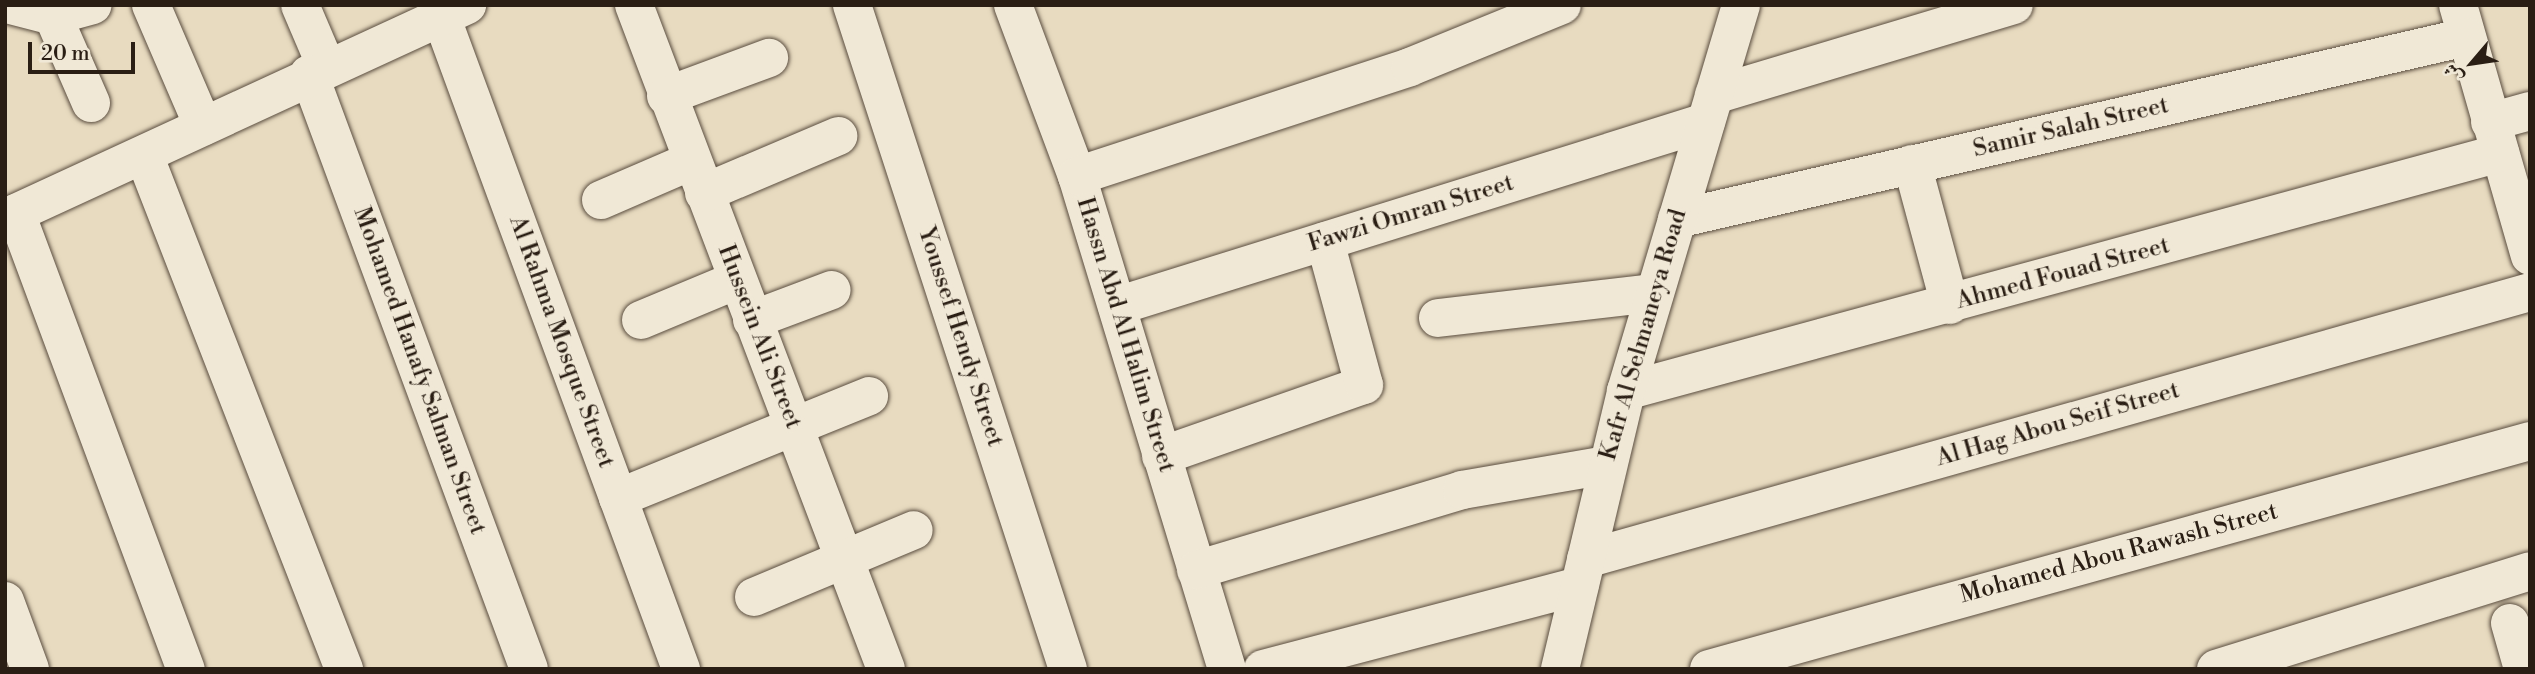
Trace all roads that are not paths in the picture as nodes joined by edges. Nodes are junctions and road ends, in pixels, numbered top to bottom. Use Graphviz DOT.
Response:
graph roads {
  1 [pos="11,5"];
  2 [pos="93,5"];
  3 [pos="151,5"];
  4 [pos="300,5"];
  5 [pos="634,5"];
  6 [pos="852,5"];
  7 [pos="1013,5"];
  8 [pos="1562,5"];
  9 [pos="1741,5"];
  10 [pos="2014,5"];
  11 [pos="454,11"];
  12 [pos="53,16"];
  13 [pos="2462,21"];
  14 [pos="769,58"];
  15 [pos="317,70"];
  16 [pos="666,96"];
  17 [pos="91,103"];
  18 [pos="1710,109"];
  19 [pos="2530,111"];
  20 [pos="203,126"];
  21 [pos="838,136"];
  22 [pos="2495,137"];
  23 [pos="144,155"];
  24 [pos="1912,164"];
  25 [pos="1077,176"];
  26 [pos="698,177"];
  27 [pos="601,200"];
  28 [pos="10,215"];
  29 [pos="1677,219"];
  30 [pos="1325,241"];
  31 [pos="2530,256"];
  32 [pos="737,279"];
  33 [pos="832,290"];
  34 [pos="2530,292"];
  35 [pos="1655,293"];
  36 [pos="1950,305"];
  37 [pos="1116,306"];
  38 [pos="1438,318"];
  39 [pos="640,320"];
  40 [pos="752,320"];
  41 [pos="1626,391"];
  42 [pos="869,396"];
  43 [pos="793,426"];
  44 [pos="2530,441"];
  45 [pos="1161,456"];
  46 [pos="1607,465"];
  47 [pos="618,498"];
  48 [pos="914,530"];
  49 [pos="844,559"];
  50 [pos="1196,570"];
  51 [pos="2530,571"];
  52 [pos="1583,573"];
  53 [pos="754,597"];
  54 [pos="5,601"];
  55 [pos="2510,623"];
  56 [pos="30,669"];
  57 [pos="186,669"];
  58 [pos="344,669"];
  59 [pos="529,669"];
  60 [pos="681,669"];
  61 [pos="886,669"];
  62 [pos="1068,669"];
  63 [pos="1227,669"];
  64 [pos="1263,669"];
  65 [pos="1560,669"];
  66 [pos="1709,669"];
  67 [pos="2216,669"];
  68 [pos="2523,669"];
  1 -- 12 [label="street"];
  2 -- 12 [label="street"];
  3 -- 20 [label="street"];
  4 -- 15 [label="street, Mohamed Hanafy Salman Street"];
  5 -- 16 [label="street, Hussein Ali Street"];
  6 -- 62 [label="street, Youssef Hendy Street"];
  7 -- 25 [label="street, Hassn Abd Al Halim Street"];
  8 -- 25 [label="street"];
  9 -- 18 [label="street, Kafr Al Selmaneya Road"];
  10 -- 18 [label="street, Fawzi Omran Street"];
  11 -- 15 [label="street"];
  11 -- 47 [label="street, Al Rahma Mosque Street"];
  12 -- 17 [label="street"];
  13 -- 22 [label="street"];
  13 -- 24 [label="street, Samir Salah Street"];
  14 -- 16 [label="street"];
  15 -- 20 [label="street"];
  15 -- 59 [label="street, Mohamed Hanafy Salman Street"];
  16 -- 26 [label="street, Hussein Ali Street"];
  18 -- 29 [label="street, Kafr Al Selmaneya Road"];
  18 -- 30 [label="street, Fawzi Omran Street"];
  19 -- 22 [label="street, Ahmed Fouad Street"];
  20 -- 23 [label="street"];
  21 -- 26 [label="street"];
  22 -- 31 [label="street"];
  22 -- 36 [label="street, Ahmed Fouad Street"];
  23 -- 28 [label="street"];
  23 -- 58 [label="street"];
  24 -- 29 [label="street, Samir Salah Street"];
  24 -- 36 [label="street"];
  25 -- 37 [label="street, Hassn Abd Al Halim Street"];
  26 -- 27 [label="street"];
  26 -- 32 [label="street, Hussein Ali Street"];
  28 -- 57 [label="street"];
  29 -- 35 [label="street, Kafr Al Selmaneya Road"];
  30 -- 37 [label="street, Fawzi Omran Street"];
  30 -- 45 [label="street"];
  32 -- 39 [label="street"];
  32 -- 40 [label="street, Hussein Ali Street"];
  33 -- 40 [label="street"];
  34 -- 52 [label="street, Al Hag Abou Seif Street"];
  35 -- 38 [label="street"];
  35 -- 41 [label="street, Kafr Al Selmaneya Road"];
  36 -- 41 [label="street, Ahmed Fouad Street"];
  37 -- 45 [label="street, Hassn Abd Al Halim Street"];
  40 -- 43 [label="street, Hussein Ali Street"];
  41 -- 46 [label="street, Kafr Al Selmaneya Road"];
  42 -- 43 [label="street"];
  43 -- 47 [label="street"];
  43 -- 49 [label="street, Hussein Ali Street"];
  44 -- 66 [label="street, Mohamed Abou Rawash Street"];
  45 -- 50 [label="street, Hassn Abd Al Halim Street"];
  46 -- 50 [label="street"];
  46 -- 52 [label="street, Kafr Al Selmaneya Road"];
  47 -- 60 [label="street, Al Rahma Mosque Street"];
  48 -- 49 [label="street"];
  49 -- 53 [label="street"];
  49 -- 61 [label="street, Hussein Ali Street"];
  50 -- 63 [label="street, Hassn Abd Al Halim Street"];
  51 -- 67 [label="street"];
  52 -- 64 [label="street"];
  52 -- 65 [label="street, Kafr Al Selmaneya Road"];
  54 -- 56 [label="street"];
  55 -- 68 [label="street"];
}
